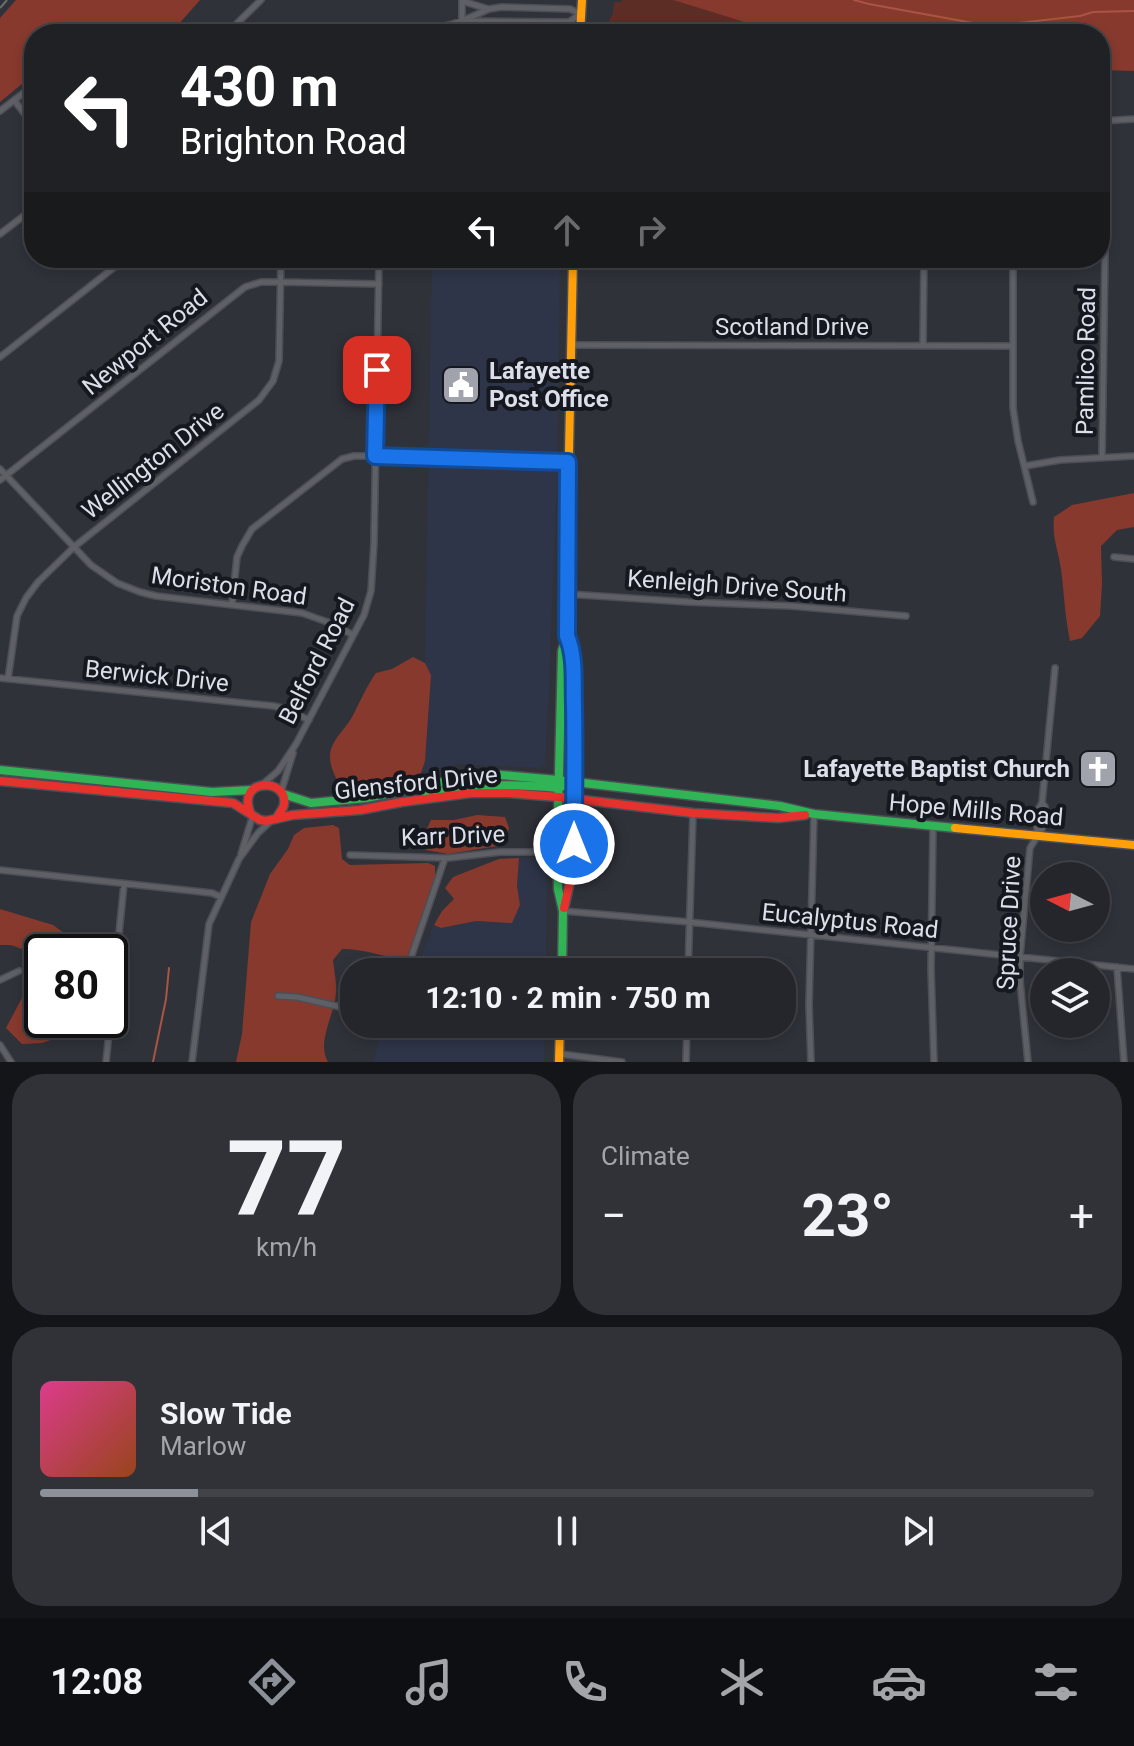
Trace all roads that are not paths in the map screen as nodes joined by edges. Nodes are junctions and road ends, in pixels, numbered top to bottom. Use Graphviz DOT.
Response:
graph roads {
  1 [pos="261,0"];
  2 [pos="582,0"];
  3 [pos="462,1"];
  4 [pos="489,9"];
  5 [pos="581,14"];
  6 [pos="462,21"];
  7 [pos="236,24"];
  8 [pos="449,24"];
  9 [pos="580,24"];
  10 [pos="24,92"];
  11 [pos="14,100"];
  12 [pos="0,111"];
  13 [pos="24,113"];
  14 [pos="1134,119"];
  15 [pos="1110,121"];
  16 [pos="24,216"];
  17 [pos="0,234"];
  18 [pos="113,268"];
  19 [pos="281,268"];
  20 [pos="379,268"];
  21 [pos="573,268"];
  22 [pos="924,268"];
  23 [pos="1013,268"];
  24 [pos="1103,268"];
  25 [pos="281,282"];
  26 [pos="379,284"];
  27 [pos="572,345"];
  28 [pos="923,345"];
  29 [pos="1012,346"];
  30 [pos="0,357"];
  31 [pos="375,456"];
  32 [pos="1134,456"];
  33 [pos="1102,457"];
  34 [pos="568,462"];
  35 [pos="1025,466"];
  36 [pos="0,469"];
  37 [pos="6,475"];
  38 [pos="0,480"];
  39 [pos="1033,502"];
  40 [pos="74,547"];
  41 [pos="1114,557"];
  42 [pos="1134,559"];
  43 [pos="567,594"];
  44 [pos="232,604"];
  45 [pos="906,616"];
  46 [pos="353,635"];
  47 [pos="567,636"];
  48 [pos="1055,668"];
  49 [pos="0,678"];
  50 [pos="8,679"];
  51 [pos="309,720"];
  52 [pos="296,744"];
  53 [pos="0,770"];
  54 [pos="0,781"];
  55 [pos="574,782"];
  56 [pos="262,784"];
  57 [pos="558,788"];
  58 [pos="252,790"];
  59 [pos="282,793"];
  60 [pos="574,799"];
  61 [pos="693,813"];
  62 [pos="252,814"];
  63 [pos="814,814"];
  64 [pos="275,819"];
  65 [pos="933,826"];
  66 [pos="1038,835"];
  67 [pos="1134,845"];
  68 [pos="557,852"];
  69 [pos="350,855"];
  70 [pos="445,858"];
  71 [pos="239,859"];
  72 [pos="0,870"];
  73 [pos="124,884"];
  74 [pos="221,897"];
  75 [pos="563,911"];
  76 [pos="689,922"];
  77 [pos="811,936"];
  78 [pos="932,948"];
  79 [pos="1020,956"];
  80 [pos="411,958"];
  81 [pos="562,958"];
  82 [pos="688,958"];
  83 [pos="1117,967"];
  84 [pos="1134,969"];
  85 [pos="19,971"];
  86 [pos="0,980"];
  87 [pos="278,996"];
  88 [pos="340,1007"];
  89 [pos="687,1038"];
  90 [pos="0,1045"];
  91 [pos="560,1058"];
  92 [pos="11,1062"];
  93 [pos="106,1062"];
  94 [pos="192,1062"];
  95 [pos="622,1062"];
  96 [pos="686,1062"];
  97 [pos="811,1062"];
  98 [pos="934,1062"];
  99 [pos="1028,1062"];
  100 [pos="1124,1062"];
  1 -- 7 [label="street"];
  2 -- 5 [label="main road"];
  3 -- 4 [label="street"];
  3 -- 6 [label="street"];
  4 -- 5 [label="street"];
  4 -- 6 [label="street"];
  5 -- 6 [label="street"];
  5 -- 9 [label="main road"];
  6 -- 8 [label="street"];
  10 -- 11 [label="street"];
  11 -- 12 [label="street"];
  11 -- 13 [label="street"];
  14 -- 15 [label="street"];
  16 -- 17 [label="street"];
  18 -- 30 [label="street"];
  19 -- 25 [label="street, Wellington Drive"];
  20 -- 26 [label="street, Belford Road"];
  21 -- 27 [label="main road"];
  22 -- 28 [label="street"];
  23 -- 29 [label="street"];
  24 -- 33 [label="street, Pamlico Road"];
  25 -- 26 [label="street, Newport Road"];
  25 -- 37 [label="street, Newport Road"];
  25 -- 40 [label="street, Wellington Drive"];
  26 -- 31 [label="street, Belford Road"];
  27 -- 28 [label="street, Scotland Drive"];
  27 -- 34 [label="main road"];
  28 -- 29 [label="street, Scotland Drive"];
  29 -- 35 [label="street"];
  31 -- 34 [label="street"];
  31 -- 44 [label="street"];
  31 -- 46 [label="street, Belford Road"];
  32 -- 33 [label="street"];
  33 -- 35 [label="street"];
  34 -- 43 [label="main road"];
  35 -- 39 [label="street"];
  36 -- 37 [label="street, Moriston Road"];
  37 -- 38 [label="street, Newport Road"];
  37 -- 40 [label="street, Moriston Road"];
  40 -- 44 [label="street, Moriston Road"];
  40 -- 50 [label="street, Wellington Drive"];
  41 -- 42 [label="street"];
  43 -- 45 [label="street, Kenleigh Drive South"];
  43 -- 47 [label="main road"];
  44 -- 46 [label="street, Moriston Road"];
  46 -- 51 [label="street, Belford Road"];
  47 -- 55 [label="main road"];
  47 -- 57 [label="main road"];
  48 -- 66 [label="street, Spruce Drive"];
  49 -- 50 [label="street, Berwick Drive"];
  50 -- 51 [label="street, Berwick Drive"];
  51 -- 52 [label="street, Belford Road"];
  52 -- 56 [label="street, Belford Road"];
  52 -- 59 [label="street, Belford Road"];
  53 -- 58 [label="main road"];
  54 -- 62 [label="main road"];
  55 -- 57 [label="main road, Hope Mills Road"];
  55 -- 60 [label="main road"];
  55 -- 63 [label="main road, Hope Mills Road"];
  56 -- 58 [label="main road"];
  56 -- 59 [label="main road"];
  57 -- 59 [label="main road, Glensford Drive"];
  57 -- 60 [label="main road, Hope Mills Road"];
  57 -- 64 [label="main road, Glensford Drive"];
  57 -- 68 [label="main road"];
  58 -- 62 [label="main road"];
  59 -- 64 [label="main road"];
  60 -- 61 [label="main road, Hope Mills Road"];
  60 -- 75 [label="main road"];
  61 -- 63 [label="main road, Hope Mills Road"];
  61 -- 76 [label="street"];
  62 -- 64 [label="main road"];
  62 -- 71 [label="street"];
  63 -- 65 [label="main road, Hope Mills Road"];
  63 -- 77 [label="street"];
  64 -- 71 [label="street"];
  65 -- 66 [label="main road, Hope Mills Road"];
  65 -- 78 [label="street"];
  66 -- 67 [label="main road, Hope Mills Road"];
  66 -- 79 [label="street, Spruce Drive"];
  68 -- 70 [label="street, Karr Drive"];
  68 -- 75 [label="main road"];
  69 -- 70 [label="street, Karr Drive"];
  70 -- 80 [label="street"];
  71 -- 74 [label="street"];
  72 -- 73 [label="street"];
  73 -- 74 [label="street"];
  73 -- 93 [label="street"];
  74 -- 94 [label="street"];
  75 -- 76 [label="street, Eucalyptus Road"];
  75 -- 81 [label="main road"];
  76 -- 77 [label="street, Eucalyptus Road"];
  76 -- 82 [label="street"];
  77 -- 78 [label="street, Eucalyptus Road"];
  77 -- 97 [label="street"];
  78 -- 79 [label="street, Eucalyptus Road"];
  78 -- 98 [label="street"];
  79 -- 83 [label="street, Eucalyptus Road"];
  79 -- 99 [label="street, Spruce Drive"];
  83 -- 84 [label="street, Eucalyptus Road"];
  83 -- 100 [label="street"];
  85 -- 86 [label="street"];
  87 -- 88 [label="street"];
  89 -- 96 [label="street"];
  90 -- 92 [label="street"];
  91 -- 95 [label="street"];
}
